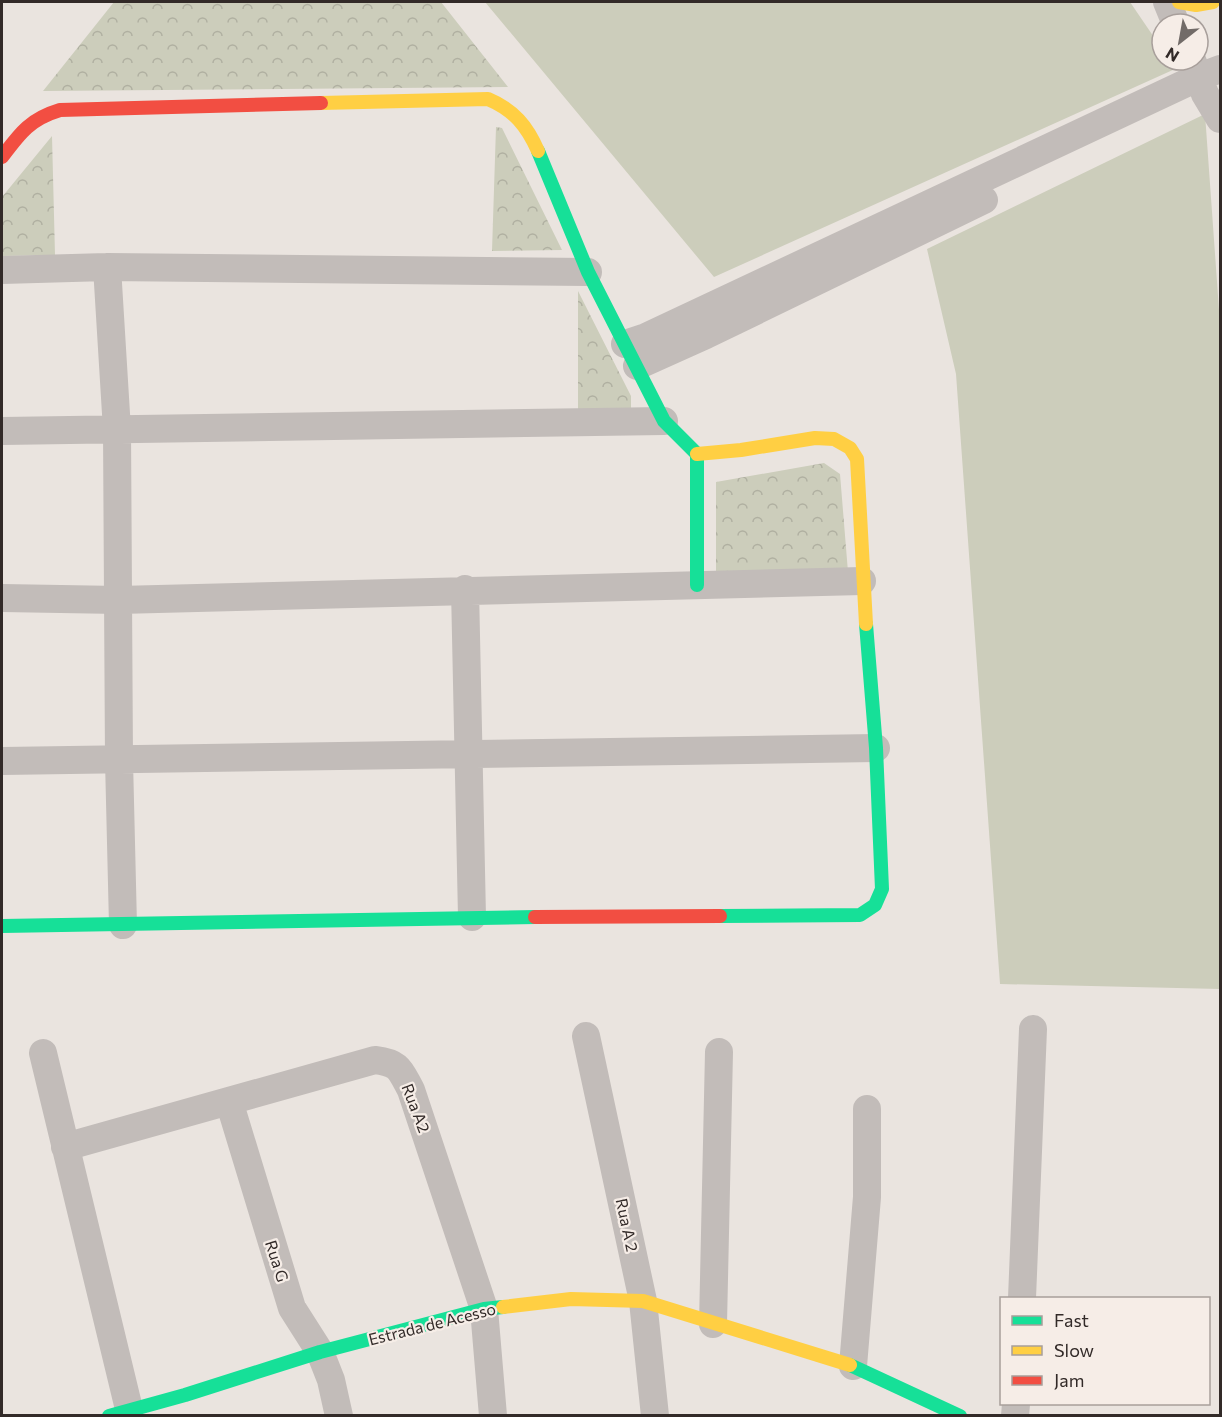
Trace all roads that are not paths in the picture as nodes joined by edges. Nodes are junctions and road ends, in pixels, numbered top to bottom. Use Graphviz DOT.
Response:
graph roads {
  1 [pos="1179,2"];
  2 [pos="1213,2"];
  3 [pos="1207,77"];
  4 [pos="1221,120"];
  5 [pos="2,157"];
  6 [pos="108,267"];
  7 [pos="2,270"];
  8 [pos="588,272"];
  9 [pos="631,355"];
  10 [pos="664,421"];
  11 [pos="117,430"];
  12 [pos="2,431"];
  13 [pos="696,454"];
  14 [pos="862,581"];
  15 [pos="697,585"];
  16 [pos="465,590"];
  17 [pos="2,598"];
  18 [pos="118,600"];
  19 [pos="876,748"];
  20 [pos="470,753"];
  21 [pos="119,760"];
  22 [pos="2,761"];
  23 [pos="472,917"];
  24 [pos="123,925"];
  25 [pos="2,926"];
  26 [pos="1033,1029"];
  27 [pos="586,1036"];
  28 [pos="720,1052"];
  29 [pos="43,1053"];
  30 [pos="229,1101"];
  31 [pos="867,1108"];
  32 [pos="65,1147"];
  33 [pos="1022,1297"];
  34 [pos="643,1301"];
  35 [pos="484,1309"];
  36 [pos="713,1324"];
  37 [pos="320,1352"];
  38 [pos="853,1366"];
  39 [pos="186,1406"];
  40 [pos="119,1412"];
  41 [pos="339,1416"];
  42 [pos="493,1416"];
  43 [pos="655,1416"];
  44 [pos="960,1416"];
  1 -- 2 [label="street"];
  3 -- 4 [label="street"];
  3 -- 9 [label="street"];
  5 -- 8 [label="street"];
  6 -- 7 [label="street"];
  6 -- 8 [label="street"];
  6 -- 11 [label="street"];
  8 -- 9 [label="street"];
  9 -- 10 [label="street"];
  10 -- 11 [label="street"];
  10 -- 13 [label="street"];
  11 -- 12 [label="street"];
  11 -- 18 [label="street"];
  13 -- 14 [label="street"];
  13 -- 15 [label="street"];
  14 -- 15 [label="street"];
  14 -- 19 [label="street"];
  15 -- 16 [label="street"];
  16 -- 18 [label="street"];
  16 -- 20 [label="street"];
  17 -- 18 [label="street"];
  18 -- 21 [label="street"];
  19 -- 20 [label="street"];
  19 -- 23 [label="street"];
  20 -- 21 [label="street"];
  20 -- 23 [label="street"];
  21 -- 22 [label="street"];
  21 -- 24 [label="street"];
  23 -- 24 [label="street"];
  24 -- 25 [label="street"];
  26 -- 33 [label="street"];
  27 -- 34 [label="street, Rua A 2"];
  28 -- 36 [label="street"];
  29 -- 32 [label="street"];
  30 -- 32 [label="street, Rua A2"];
  30 -- 35 [label="street, Rua A2"];
  30 -- 37 [label="street, Rua G"];
  31 -- 38 [label="street"];
  32 -- 40 [label="street"];
  34 -- 35 [label="street, Estrada de Acesso"];
  34 -- 36 [label="street, Estrada de Acesso"];
  34 -- 43 [label="street, Rua A 2"];
  35 -- 37 [label="street, Estrada de Acesso"];
  35 -- 42 [label="street, Rua A2"];
  36 -- 38 [label="street, Estrada de Acesso"];
  37 -- 39 [label="street, Estrada de Acesso"];
  37 -- 41 [label="street, Rua G"];
  38 -- 44 [label="street, Estrada de Acesso"];
  39 -- 40 [label="street, Estrada de Acesso"];
}
